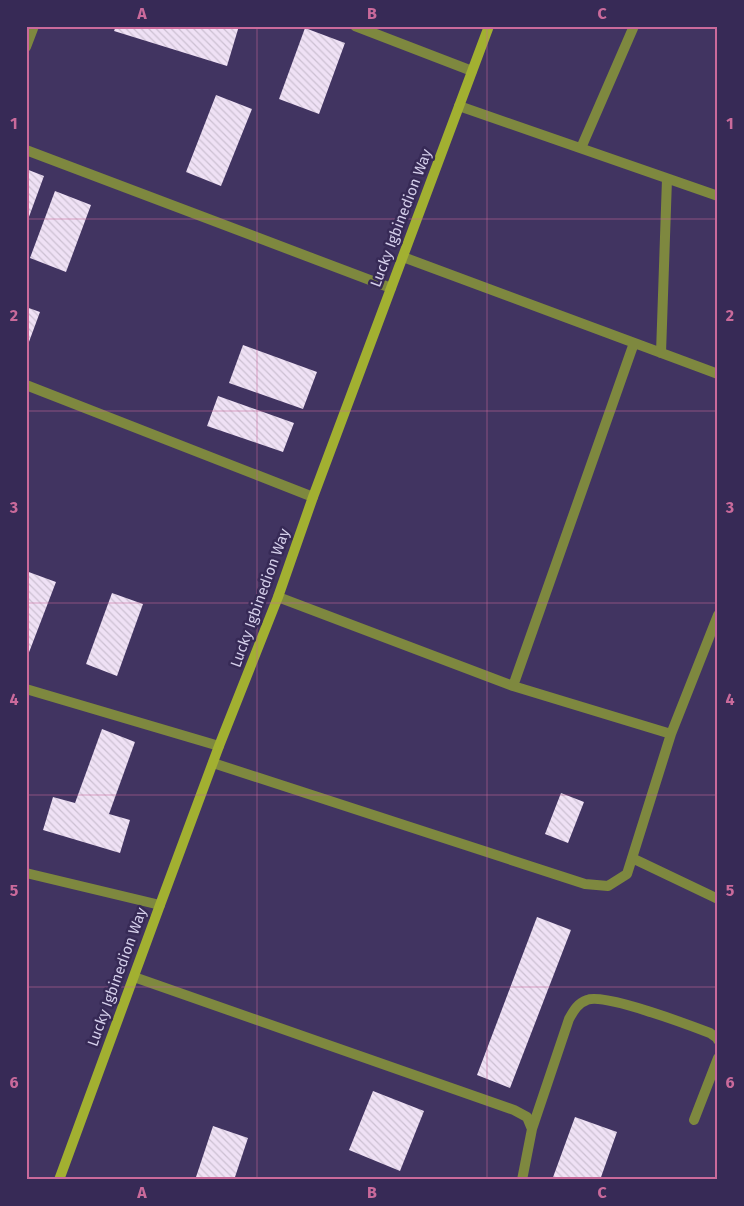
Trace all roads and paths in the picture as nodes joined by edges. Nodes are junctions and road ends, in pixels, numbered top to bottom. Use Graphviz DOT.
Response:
graph roads {
  1 [pos="34,26"];
  2 [pos="355,26"];
  3 [pos="489,26"];
  4 [pos="634,26"];
  5 [pos="26,48"];
  6 [pos="472,71"];
  7 [pos="459,106"];
  8 [pos="581,148"];
  9 [pos="26,150"];
  10 [pos="666,178"];
  11 [pos="718,196"];
  12 [pos="403,257"];
  13 [pos="391,288"];
  14 [pos="634,343"];
  15 [pos="661,353"];
  16 [pos="718,374"];
  17 [pos="26,385"];
  18 [pos="312,498"];
  19 [pos="278,597"];
  20 [pos="718,615"];
  21 [pos="513,686"];
  22 [pos="26,689"];
  23 [pos="671,734"];
  24 [pos="219,746"];
  25 [pos="213,763"];
  26 [pos="632,858"];
  27 [pos="26,873"];
  28 [pos="718,898"];
  29 [pos="160,905"];
  30 [pos="134,977"];
  31 [pos="718,1040"];
  32 [pos="718,1058"];
  33 [pos="694,1120"];
  34 [pos="532,1129"];
  35 [pos="59,1180"];
  36 [pos="522,1180"];
  1 -- 5 [label="street"];
  2 -- 6 [label="street"];
  3 -- 6 [label="street, Lucky Igbinedion Way"];
  4 -- 8 [label="street"];
  6 -- 7 [label="street, Lucky Igbinedion Way"];
  7 -- 8 [label="street"];
  7 -- 12 [label="street, Lucky Igbinedion Way"];
  8 -- 10 [label="street"];
  9 -- 13 [label="street"];
  10 -- 11 [label="street"];
  10 -- 15 [label="street"];
  12 -- 13 [label="street, Lucky Igbinedion Way"];
  12 -- 14 [label="street"];
  13 -- 18 [label="street, Lucky Igbinedion Way"];
  14 -- 15 [label="street"];
  14 -- 21 [label="street"];
  15 -- 16 [label="street"];
  17 -- 18 [label="street"];
  18 -- 19 [label="street, Lucky Igbinedion Way"];
  19 -- 21 [label="street"];
  19 -- 24 [label="street, Lucky Igbinedion Way"];
  20 -- 23 [label="street"];
  21 -- 23 [label="street"];
  22 -- 24 [label="street"];
  23 -- 26 [label="street"];
  24 -- 25 [label="street, Lucky Igbinedion Way"];
  25 -- 26 [label="street"];
  25 -- 29 [label="street, Lucky Igbinedion Way"];
  26 -- 28 [label="street"];
  27 -- 29 [label="street"];
  29 -- 30 [label="street, Lucky Igbinedion Way"];
  30 -- 34 [label="street"];
  30 -- 35 [label="street, Lucky Igbinedion Way"];
  31 -- 34 [label="street"];
  32 -- 33 [label="street"];
  34 -- 36 [label="street"];
}
